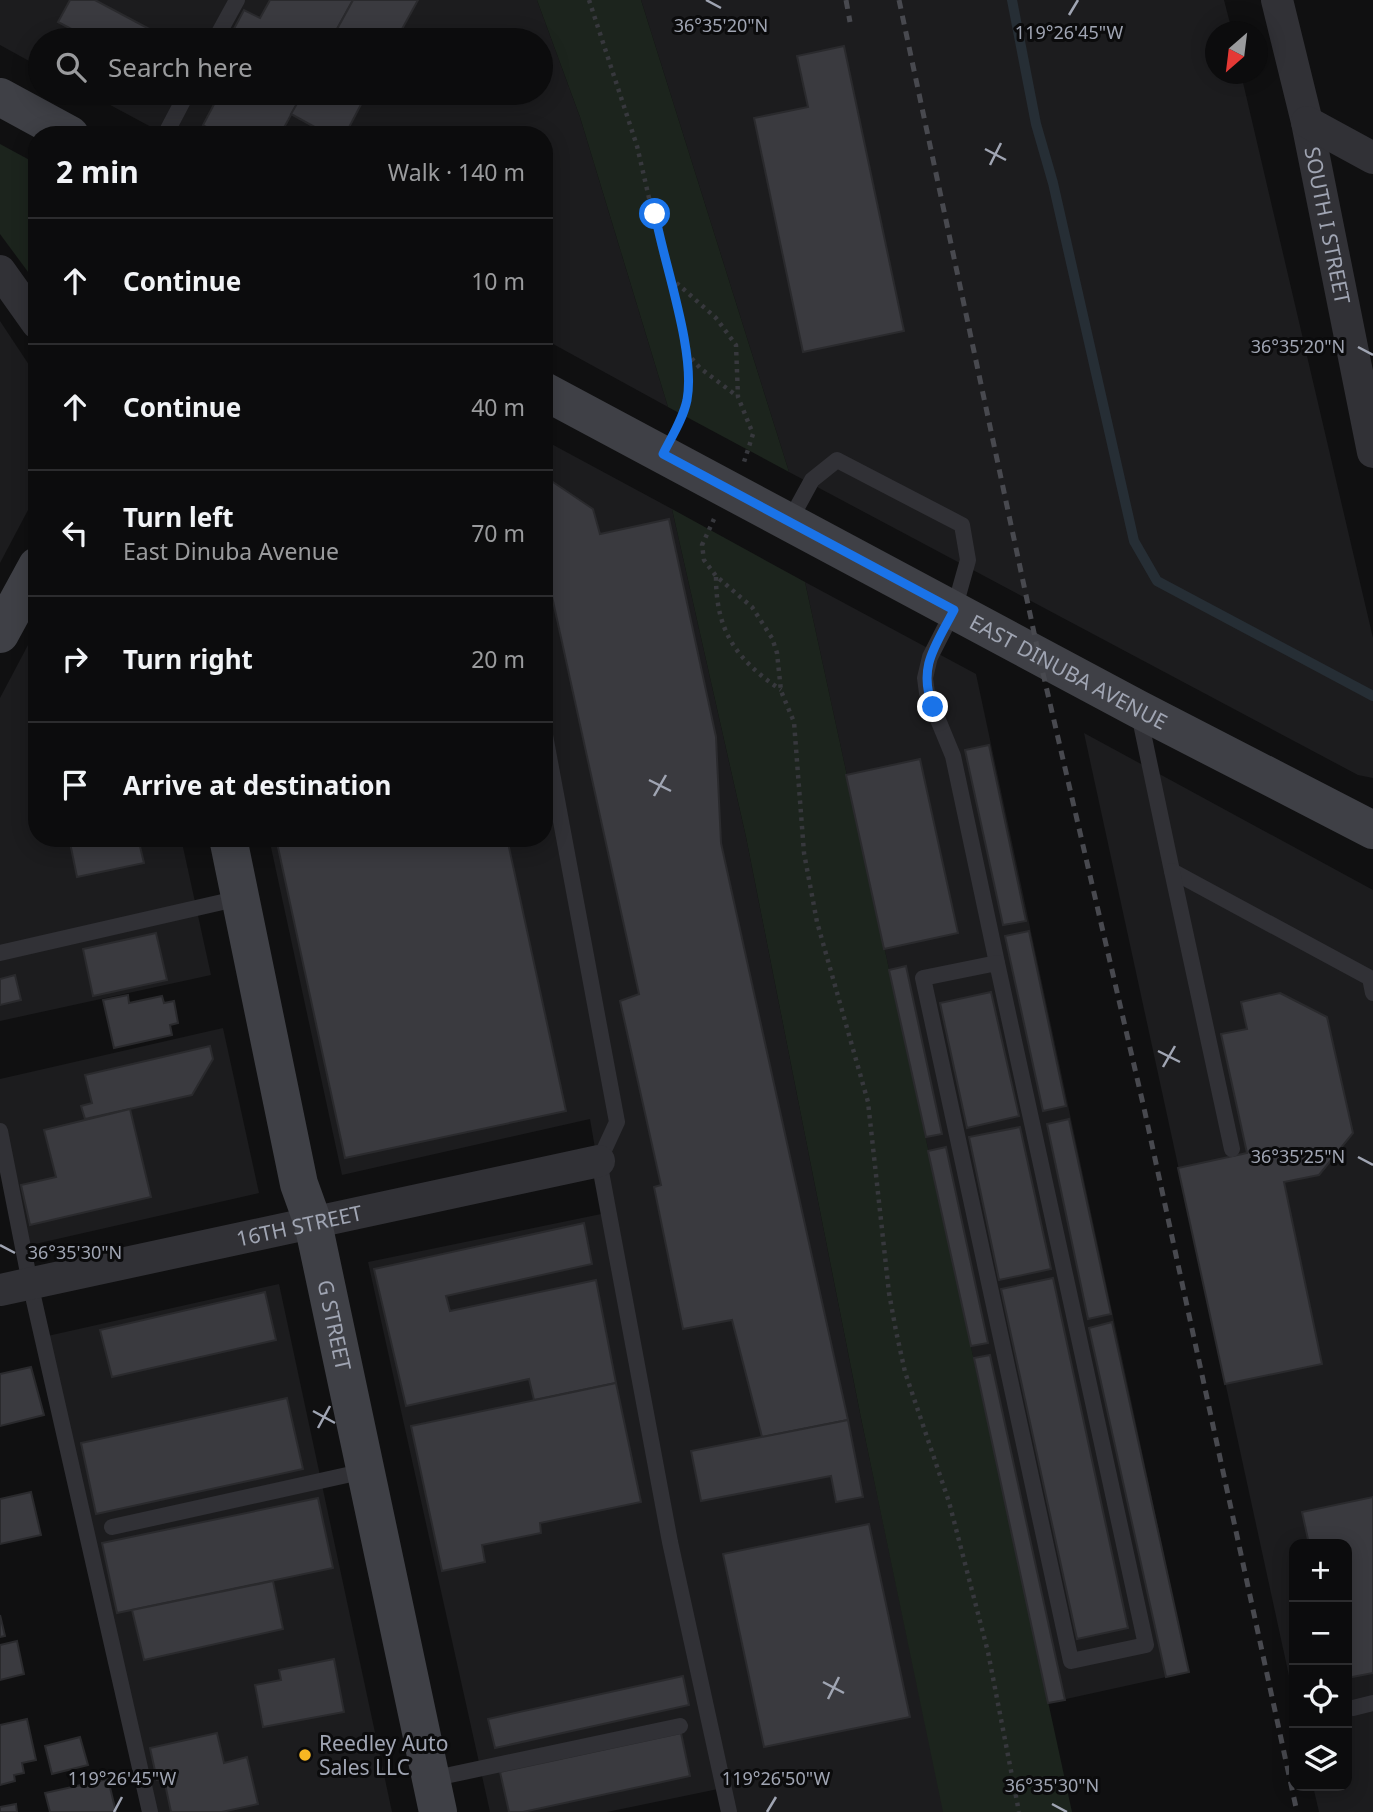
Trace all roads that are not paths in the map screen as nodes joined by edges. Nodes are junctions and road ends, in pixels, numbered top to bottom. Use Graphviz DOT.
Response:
graph roads {
  1 [pos="237,0"];
  2 [pos="1277,0"];
  3 [pos="222,28"];
  4 [pos="0,97"];
  5 [pos="181,105"];
  6 [pos="1307,122"];
  7 [pos="53,126"];
  8 [pos="170,126"];
  9 [pos="1373,158"];
  10 [pos="0,271"];
  11 [pos="28,310"];
  12 [pos="553,396"];
  13 [pos="1373,452"];
  14 [pos="789,522"];
  15 [pos="28,581"];
  16 [pos="954,610"];
  17 [pos="2,624"];
  18 [pos="1138,709"];
  19 [pos="553,778"];
  20 [pos="1373,830"];
  21 [pos="230,847"];
  22 [pos="1172,871"];
  23 [pos="241,898"];
  24 [pos="0,953"];
  25 [pos="997,963"];
  26 [pos="1373,993"];
  27 [pos="0,1131"];
  28 [pos="1232,1149"];
  29 [pos="599,1161"];
  30 [pos="313,1223"];
  31 [pos="15,1286"];
  32 [pos="366,1471"];
  33 [pos="111,1527"];
  34 [pos="1373,1703"];
  35 [pos="1353,1708"];
  36 [pos="680,1726"];
  37 [pos="435,1796"];
  38 [pos="150,1812"];
  39 [pos="729,1812"];
  1 -- 3 [label="lane"];
  2 -- 6 [label="street, SOUTH I STREET"];
  4 -- 7 [label="street"];
  5 -- 8 [label="lane"];
  6 -- 9 [label="street"];
  6 -- 13 [label="street, SOUTH I STREET"];
  10 -- 11 [label="street"];
  12 -- 14 [label="street, EAST DINUBA AVENUE"];
  14 -- 16 [label="street, EAST DINUBA AVENUE"];
  14 -- 16 [label="lane"];
  15 -- 17 [label="street"];
  16 -- 18 [label="street, EAST DINUBA AVENUE"];
  16 -- 25 [label="lane"];
  18 -- 20 [label="street, EAST DINUBA AVENUE"];
  18 -- 22 [label="lane"];
  19 -- 29 [label="lane"];
  21 -- 23 [label="street, G STREET"];
  22 -- 26 [label="lane"];
  22 -- 28 [label="lane"];
  23 -- 24 [label="lane"];
  23 -- 30 [label="street, G STREET"];
  25 -- 25 [label="lane"];
  27 -- 31 [label="lane"];
  29 -- 30 [label="street, 16TH STREET"];
  29 -- 39 [label="lane"];
  30 -- 31 [label="street, 16TH STREET"];
  30 -- 32 [label="street, G STREET"];
  31 -- 38 [label="lane"];
  32 -- 33 [label="lane"];
  32 -- 37 [label="street, G STREET"];
  34 -- 35 [label="lane"];
  36 -- 37 [label="lane"];
}
